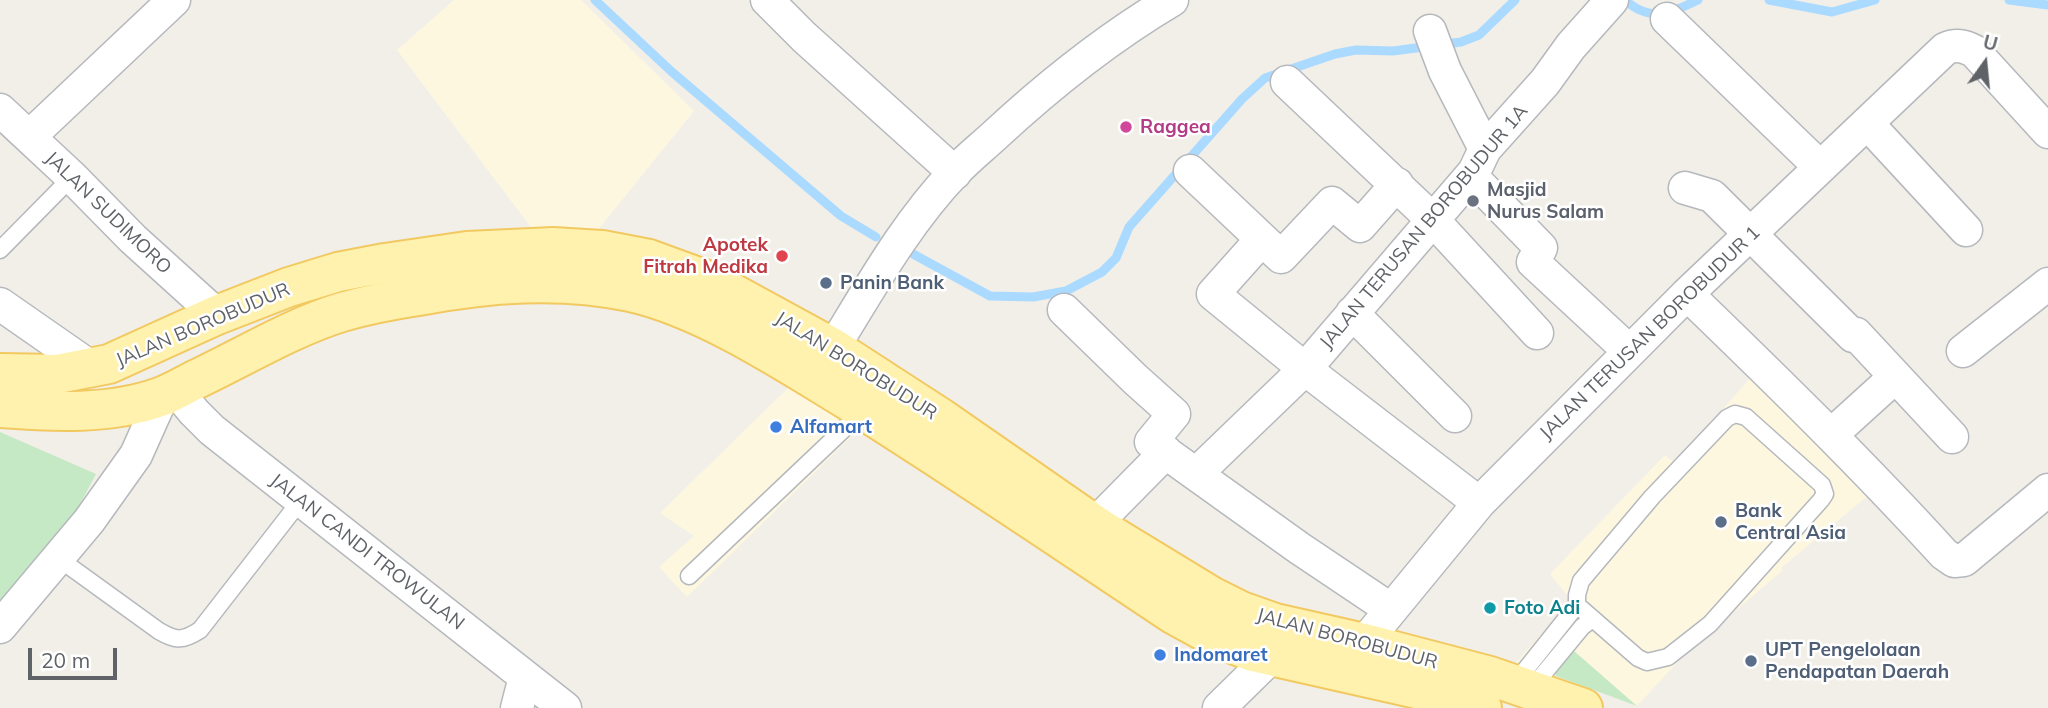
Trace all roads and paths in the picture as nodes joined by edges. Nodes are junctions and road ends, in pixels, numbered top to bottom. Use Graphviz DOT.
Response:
graph roads {
  1 [pos="174,0"];
  2 [pos="767,0"];
  3 [pos="1172,0"];
  4 [pos="1612,0"];
  5 [pos="1667,19"];
  6 [pos="1434,42"];
  7 [pos="1287,82"];
  8 [pos="0,110"];
  9 [pos="1867,123"];
  10 [pos="2048,132"];
  11 [pos="29,137"];
  12 [pos="1478,163"];
  13 [pos="1820,167"];
  14 [pos="1190,171"];
  15 [pos="954,173"];
  16 [pos="72,177"];
  17 [pos="1397,184"];
  18 [pos="1685,188"];
  19 [pos="1433,220"];
  20 [pos="1966,230"];
  21 [pos="1751,234"];
  22 [pos="1262,239"];
  23 [pos="0,250"];
  24 [pos="2048,284"];
  25 [pos="1688,294"];
  26 [pos="0,304"];
  27 [pos="1064,310"];
  28 [pos="1352,313"];
  29 [pos="217,315"];
  30 [pos="1537,333"];
  31 [pos="833,348"];
  32 [pos="1629,351"];
  33 [pos="1963,351"];
  34 [pos="92,368"];
  35 [pos="1305,369"];
  36 [pos="0,373"];
  37 [pos="1895,377"];
  38 [pos="169,393"];
  39 [pos="0,408"];
  40 [pos="864,410"];
  41 [pos="1455,416"];
  42 [pos="1831,435"];
  43 [pos="1952,437"];
  44 [pos="1166,452"];
  45 [pos="1196,474"];
  46 [pos="2048,490"];
  47 [pos="301,500"];
  48 [pos="1479,503"];
  49 [pos="1095,524"];
  50 [pos="58,558"];
  51 [pos="689,576"];
  52 [pos="1577,605"];
  53 [pos="1390,609"];
  54 [pos="1592,619"];
  55 [pos="0,626"];
  56 [pos="1364,643"];
  57 [pos="1271,657"];
  58 [pos="525,677"];
  59 [pos="1522,686"];
  60 [pos="555,706"];
  61 [pos="517,708"];
  62 [pos="1219,708"];
  63 [pos="1482,708"];
  64 [pos="1583,708"];
  1 -- 11 [label="street"];
  2 -- 15 [label="street"];
  3 -- 15 [label="street"];
  4 -- 12 [label="street, JALAN TERUSAN BOROBUDUR 1A"];
  5 -- 13 [label="street"];
  6 -- 12 [label="street"];
  7 -- 17 [label="street"];
  8 -- 11 [label="street, JALAN SUDIMORO"];
  9 -- 10 [label="street, JALAN TERUSAN BOROBUDUR 1"];
  9 -- 13 [label="street, JALAN TERUSAN BOROBUDUR 1"];
  9 -- 20 [label="street"];
  11 -- 16 [label="street, JALAN SUDIMORO"];
  12 -- 19 [label="street, JALAN TERUSAN BOROBUDUR 1A"];
  12 -- 32 [label="street"];
  13 -- 21 [label="street, JALAN TERUSAN BOROBUDUR 1"];
  14 -- 22 [label="street"];
  15 -- 31 [label="street"];
  16 -- 23 [label="lane"];
  16 -- 29 [label="street, JALAN SUDIMORO"];
  17 -- 19 [label="street"];
  17 -- 22 [label="street"];
  18 -- 21 [label="street"];
  19 -- 28 [label="street, JALAN TERUSAN BOROBUDUR 1A"];
  19 -- 30 [label="street"];
  21 -- 25 [label="street, JALAN TERUSAN BOROBUDUR 1"];
  21 -- 37 [label="street"];
  22 -- 35 [label="street"];
  24 -- 33 [label="street"];
  25 -- 32 [label="street, JALAN TERUSAN BOROBUDUR 1"];
  25 -- 42 [label="street"];
  26 -- 34 [label="street"];
  27 -- 44 [label="street"];
  28 -- 35 [label="street, JALAN TERUSAN BOROBUDUR 1A"];
  28 -- 41 [label="street"];
  29 -- 31 [label="main road, JALAN BOROBUDUR"];
  29 -- 34 [label="main road, JALAN BOROBUDUR"];
  31 -- 49 [label="main road, JALAN BOROBUDUR"];
  32 -- 48 [label="street, JALAN TERUSAN BOROBUDUR 1"];
  34 -- 36 [label="main road, JALAN BOROBUDUR"];
  35 -- 45 [label="street, JALAN TERUSAN BOROBUDUR 1A"];
  35 -- 48 [label="street"];
  37 -- 42 [label="street"];
  37 -- 43 [label="street"];
  38 -- 39 [label="main road, JALAN BOROBUDUR"];
  38 -- 40 [label="main road, JALAN BOROBUDUR"];
  38 -- 47 [label="street, JALAN CANDI TROWULAN"];
  38 -- 50 [label="street"];
  40 -- 51 [label="lane"];
  40 -- 57 [label="main road, JALAN BOROBUDUR"];
  42 -- 46 [label="street"];
  44 -- 45 [label="street"];
  44 -- 49 [label="street"];
  45 -- 53 [label="street"];
  47 -- 50 [label="lane"];
  47 -- 58 [label="street, JALAN CANDI TROWULAN"];
  48 -- 53 [label="street, JALAN TERUSAN BOROBUDUR 1"];
  49 -- 56 [label="main road, JALAN BOROBUDUR"];
  50 -- 55 [label="street"];
  52 -- 54 [label="lane"];
  52 -- 54 [label="lane"];
  52 -- 59 [label="lane"];
  53 -- 56 [label="street, JALAN TERUSAN BOROBUDUR 1"];
  54 -- 59 [label="lane"];
  56 -- 59 [label="main road, JALAN BOROBUDUR"];
  57 -- 62 [label="street"];
  57 -- 63 [label="main road, JALAN BOROBUDUR"];
  58 -- 60 [label="street, JALAN CANDI TROWULAN"];
  58 -- 61 [label="street"];
  59 -- 64 [label="main road, JALAN BOROBUDUR"];
}
